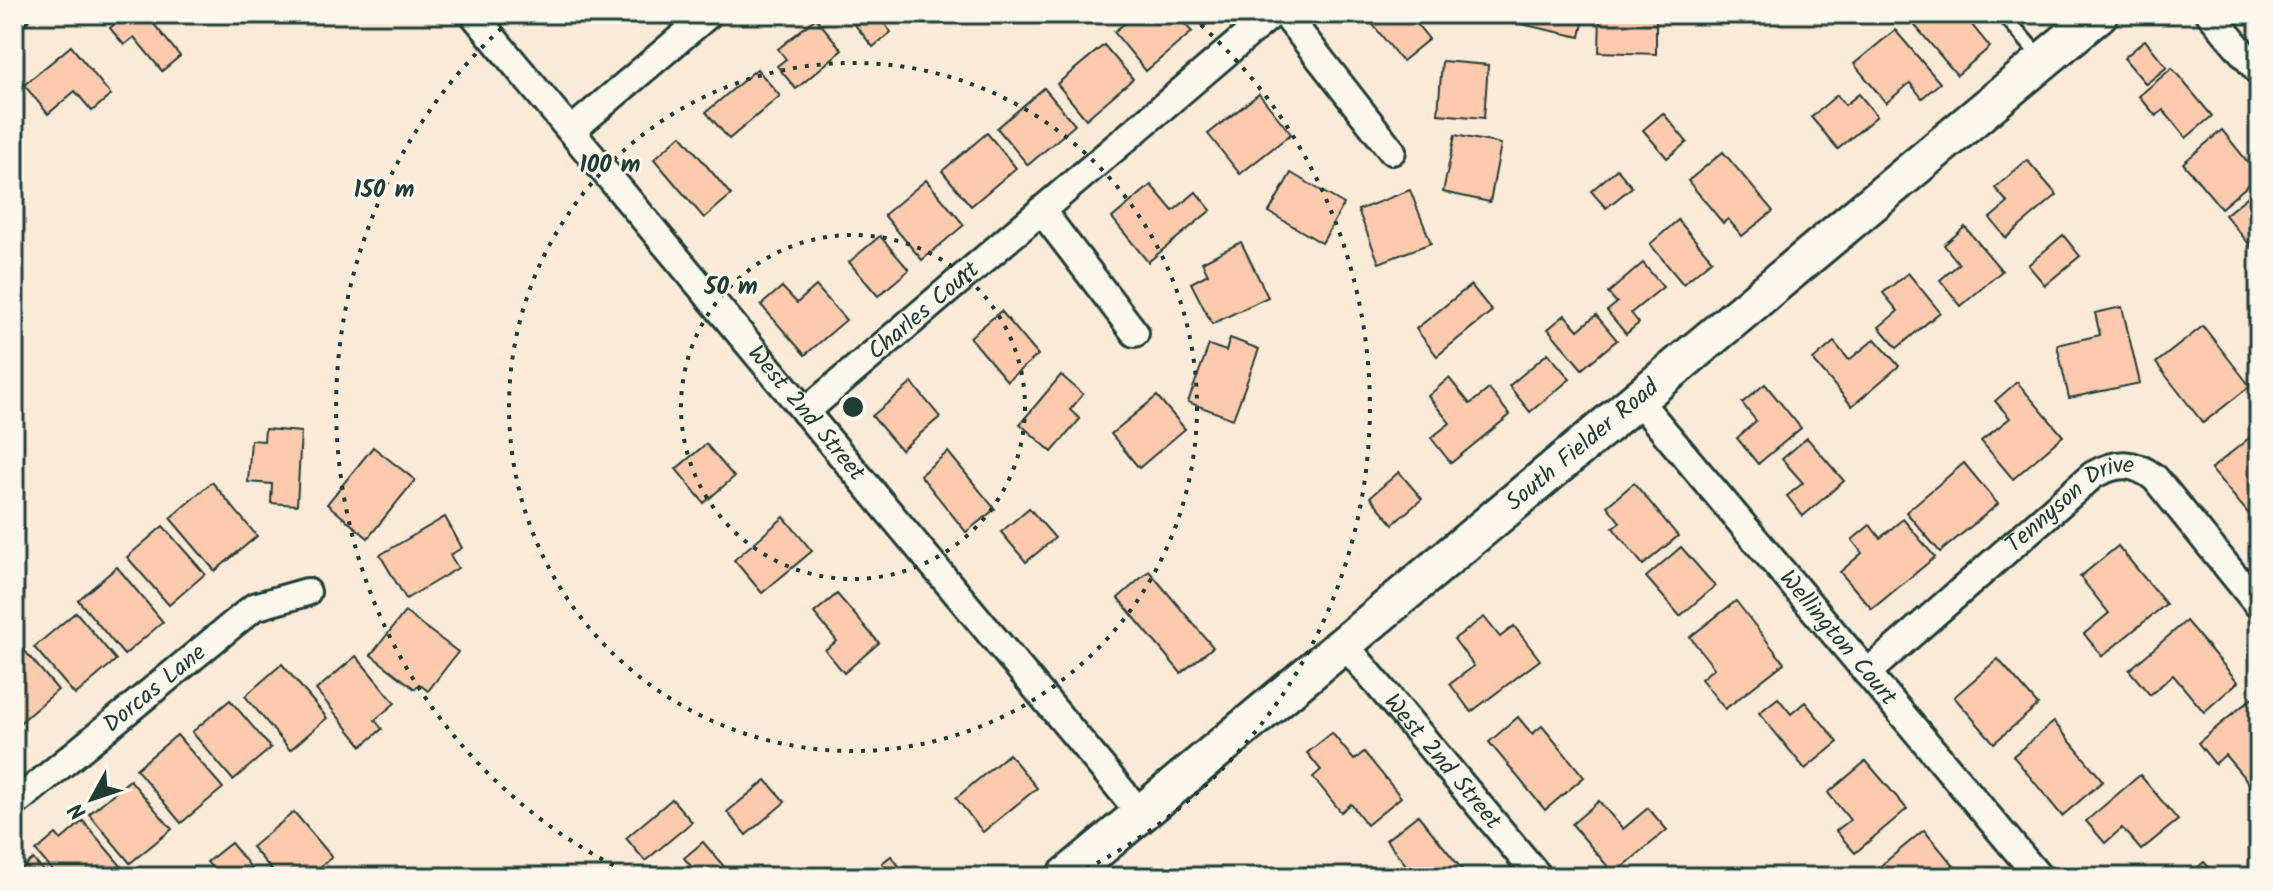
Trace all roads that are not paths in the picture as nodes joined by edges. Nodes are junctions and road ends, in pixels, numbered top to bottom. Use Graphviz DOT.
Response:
graph roads {
  1 [pos="473,14"];
  2 [pos="709,14"];
  3 [pos="1272,14"];
  4 [pos="1285,14"];
  5 [pos="2003,14"];
  6 [pos="2099,14"];
  7 [pos="2210,14"];
  8 [pos="2043,61"];
  9 [pos="2259,72"];
  10 [pos="571,131"];
  11 [pos="1392,151"];
  12 [pos="1041,210"];
  13 [pos="1135,333"];
  14 [pos="1637,399"];
  15 [pos="805,412"];
  16 [pos="307,592"];
  17 [pos="2259,606"];
  18 [pos="1345,645"];
  19 [pos="1867,673"];
  20 [pos="14,804"];
  21 [pos="1141,814"];
  22 [pos="1065,877"];
  23 [pos="1539,877"];
  24 [pos="2039,877"];
  1 -- 10 [label="street, West 2nd Street"];
  2 -- 10 [label="street"];
  3 -- 12 [label="street, Charles Court"];
  4 -- 11 [label="street"];
  5 -- 8 [label="lane"];
  6 -- 8 [label="main road, South Fielder Road"];
  7 -- 9 [label="street"];
  8 -- 14 [label="main road, South Fielder Road"];
  10 -- 15 [label="street, West 2nd Street"];
  12 -- 13 [label="street"];
  12 -- 15 [label="street, Charles Court"];
  14 -- 18 [label="main road, South Fielder Road"];
  14 -- 19 [label="street, Wellington Court"];
  15 -- 21 [label="street, West 2nd Street"];
  16 -- 20 [label="street, Dorcas Lane"];
  17 -- 19 [label="street, Tennyson Drive"];
  18 -- 21 [label="main road, South Fielder Road"];
  18 -- 23 [label="street, West 2nd Street"];
  19 -- 24 [label="street, Wellington Court"];
  21 -- 22 [label="main road, South Fielder Road"];
}
